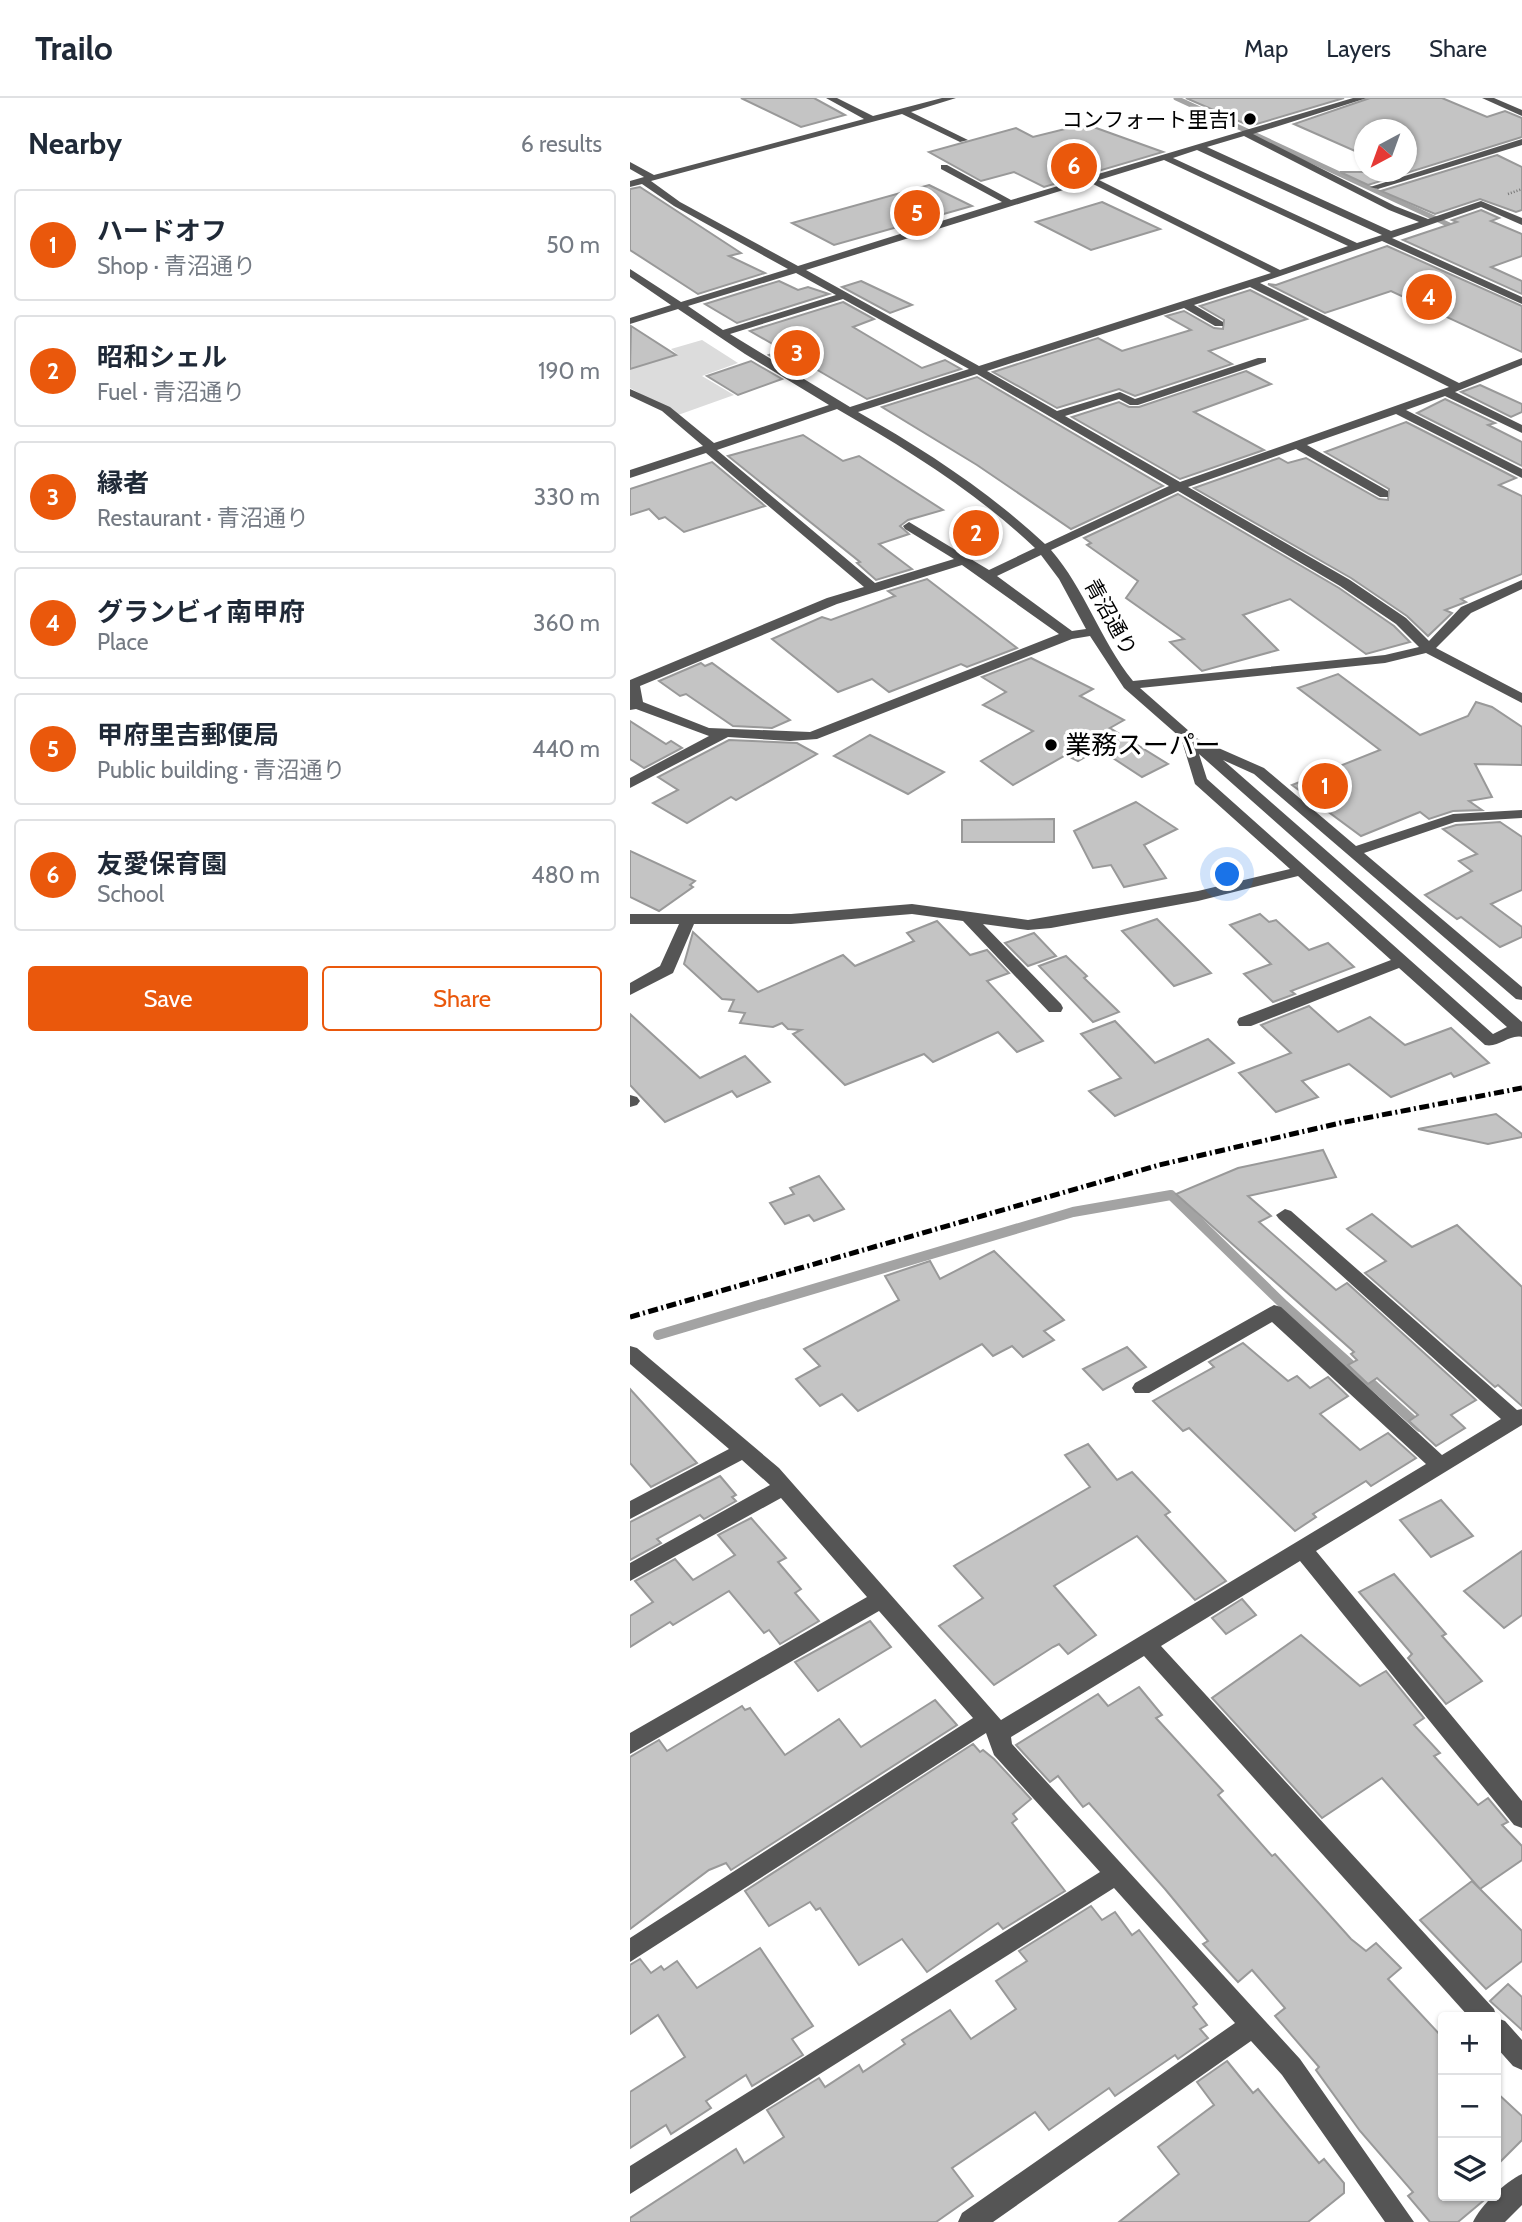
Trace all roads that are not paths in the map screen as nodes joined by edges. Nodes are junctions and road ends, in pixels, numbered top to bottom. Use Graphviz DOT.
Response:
graph roads {
  1 [pos="830,98"];
  2 [pos="953,98"];
  3 [pos="1363,98"];
  4 [pos="1486,98"];
  5 [pos="902,111"];
  6 [pos="1522,113"];
  7 [pos="871,120"];
  8 [pos="1248,131"];
  9 [pos="963,140"];
  10 [pos="1522,142"];
  11 [pos="1198,147"];
  12 [pos="1164,157"];
  13 [pos="630,165"];
  14 [pos="944,166"];
  15 [pos="647,178"];
  16 [pos="1090,179"];
  17 [pos="630,184"];
  18 [pos="1375,187"];
  19 [pos="1010,203"];
  20 [pos="1433,221"];
  21 [pos="1522,222"];
  22 [pos="1387,237"];
  23 [pos="1357,247"];
  24 [pos="796,268"];
  25 [pos="630,272"];
  26 [pos="1279,273"];
  27 [pos="1251,283"];
  28 [pos="845,295"];
  29 [pos="1522,301"];
  30 [pos="1185,304"];
  31 [pos="681,306"];
  32 [pos="630,321"];
  33 [pos="1219,324"];
  34 [pos="723,333"];
  35 [pos="1262,360"];
  36 [pos="1522,361"];
  37 [pos="973,369"];
  38 [pos="1459,387"];
  39 [pos="630,392"];
  40 [pos="1446,392"];
  41 [pos="844,408"];
  42 [pos="1396,409"];
  43 [pos="1056,415"];
  44 [pos="1522,430"];
  45 [pos="1296,444"];
  46 [pos="711,448"];
  47 [pos="630,474"];
  48 [pos="1522,474"];
  49 [pos="1177,487"];
  50 [pos="1384,494"];
  51 [pos="909,526"];
  52 [pos="1043,549"];
  53 [pos="964,561"];
  54 [pos="988,575"];
  55 [pos="1522,584"];
  56 [pos="873,588"];
  57 [pos="1091,632"];
  58 [pos="1069,635"];
  59 [pos="1428,649"];
  60 [pos="631,683"];
  61 [pos="1129,685"];
  62 [pos="1522,699"];
  63 [pos="633,705"];
  64 [pos="727,733"];
  65 [pos="1188,739"];
  66 [pos="630,784"];
  67 [pos="1522,814"];
  68 [pos="1355,851"];
  69 [pos="1301,871"];
  70 [pos="967,916"];
  71 [pos="689,918"];
  72 [pos="630,919"];
  73 [pos="1402,961"];
  74 [pos="630,990"];
  75 [pos="1522,995"];
  76 [pos="1055,1008"];
  77 [pos="1245,1022"];
  78 [pos="1522,1030"];
  79 [pos="1285,1215"];
  80 [pos="630,1353"];
  81 [pos="1142,1388"];
  82 [pos="1519,1418"];
  83 [pos="744,1450"];
  84 [pos="1440,1465"];
  85 [pos="783,1487"];
  86 [pos="630,1511"];
  87 [pos="1304,1550"];
  88 [pos="630,1573"];
  89 [pos="881,1599"];
  90 [pos="1147,1645"];
  91 [pos="994,1727"];
  92 [pos="630,1744"];
  93 [pos="1522,1818"];
  94 [pos="1117,1874"];
  95 [pos="630,1951"];
  96 [pos="1480,2012"];
  97 [pos="1253,2025"];
  98 [pos="1501,2035"];
  99 [pos="1522,2058"];
  100 [pos="630,2181"];
  101 [pos="1522,2187"];
  102 [pos="971,2222"];
  103 [pos="1401,2222"];
  104 [pos="1486,2222"];
  1 -- 7 [label="street"];
  2 -- 5 [label="street"];
  3 -- 8 [label="street"];
  4 -- 6 [label="street"];
  5 -- 7 [label="street"];
  5 -- 9 [label="street"];
  7 -- 15 [label="street"];
  8 -- 11 [label="street"];
  8 -- 20 [label="street"];
  10 -- 18 [label="street"];
  11 -- 12 [label="street"];
  11 -- 22 [label="street"];
  12 -- 16 [label="street"];
  12 -- 23 [label="street"];
  13 -- 15 [label="street"];
  14 -- 19 [label="street"];
  15 -- 17 [label="street"];
  15 -- 24 [label="street"];
  16 -- 19 [label="street"];
  16 -- 26 [label="street"];
  19 -- 24 [label="street"];
  20 -- 21 [label="street"];
  20 -- 22 [label="street"];
  22 -- 23 [label="street"];
  22 -- 29 [label="street"];
  23 -- 26 [label="street"];
  24 -- 28 [label="street"];
  24 -- 31 [label="street"];
  25 -- 31 [label="street, 青沼通り"];
  26 -- 27 [label="street"];
  27 -- 30 [label="street"];
  27 -- 38 [label="street"];
  28 -- 34 [label="street"];
  28 -- 37 [label="street"];
  30 -- 33 [label="street"];
  30 -- 37 [label="street"];
  31 -- 32 [label="street"];
  31 -- 34 [label="street, 青沼通り"];
  34 -- 41 [label="street, 青沼通り"];
  35 -- 43 [label="street"];
  36 -- 38 [label="street"];
  37 -- 41 [label="street"];
  37 -- 43 [label="street"];
  38 -- 40 [label="street"];
  39 -- 46 [label="street"];
  40 -- 42 [label="street"];
  40 -- 44 [label="street"];
  41 -- 46 [label="street"];
  41 -- 52 [label="street, 青沼通り"];
  42 -- 45 [label="street"];
  42 -- 48 [label="street"];
  43 -- 49 [label="street"];
  45 -- 49 [label="street"];
  45 -- 50 [label="street"];
  46 -- 47 [label="street"];
  46 -- 56 [label="street"];
  49 -- 52 [label="street"];
  49 -- 59 [label="street"];
  51 -- 53 [label="street"];
  52 -- 54 [label="street"];
  52 -- 57 [label="street, 青沼通り"];
  53 -- 54 [label="street"];
  53 -- 56 [label="street"];
  54 -- 58 [label="street"];
  55 -- 59 [label="street"];
  56 -- 60 [label="street"];
  57 -- 58 [label="street"];
  57 -- 61 [label="street, 青沼通り"];
  58 -- 64 [label="street"];
  59 -- 61 [label="street"];
  59 -- 62 [label="street"];
  60 -- 63 [label="street"];
  61 -- 65 [label="street, 青沼通り"];
  63 -- 64 [label="street"];
  64 -- 66 [label="street"];
  65 -- 68 [label="street"];
  65 -- 69 [label="street"];
  65 -- 78 [label="street, 青沼通り"];
  67 -- 68 [label="street"];
  68 -- 75 [label="street"];
  69 -- 70 [label="street"];
  69 -- 73 [label="street"];
  70 -- 71 [label="street"];
  70 -- 76 [label="street"];
  71 -- 72 [label="street"];
  71 -- 74 [label="street"];
  73 -- 77 [label="street"];
  73 -- 78 [label="street"];
  79 -- 82 [label="street"];
  80 -- 83 [label="street"];
  81 -- 84 [label="street"];
  82 -- 84 [label="street"];
  83 -- 85 [label="street"];
  83 -- 86 [label="street"];
  84 -- 87 [label="street"];
  85 -- 88 [label="street"];
  85 -- 89 [label="street"];
  87 -- 90 [label="street"];
  87 -- 93 [label="street"];
  89 -- 91 [label="street"];
  89 -- 92 [label="street"];
  90 -- 91 [label="street"];
  90 -- 96 [label="street"];
  91 -- 94 [label="street"];
  91 -- 95 [label="street"];
  94 -- 97 [label="street"];
  94 -- 100 [label="street"];
  97 -- 102 [label="street"];
  97 -- 103 [label="street"];
  98 -- 99 [label="street"];
  101 -- 104 [label="street"];
}
